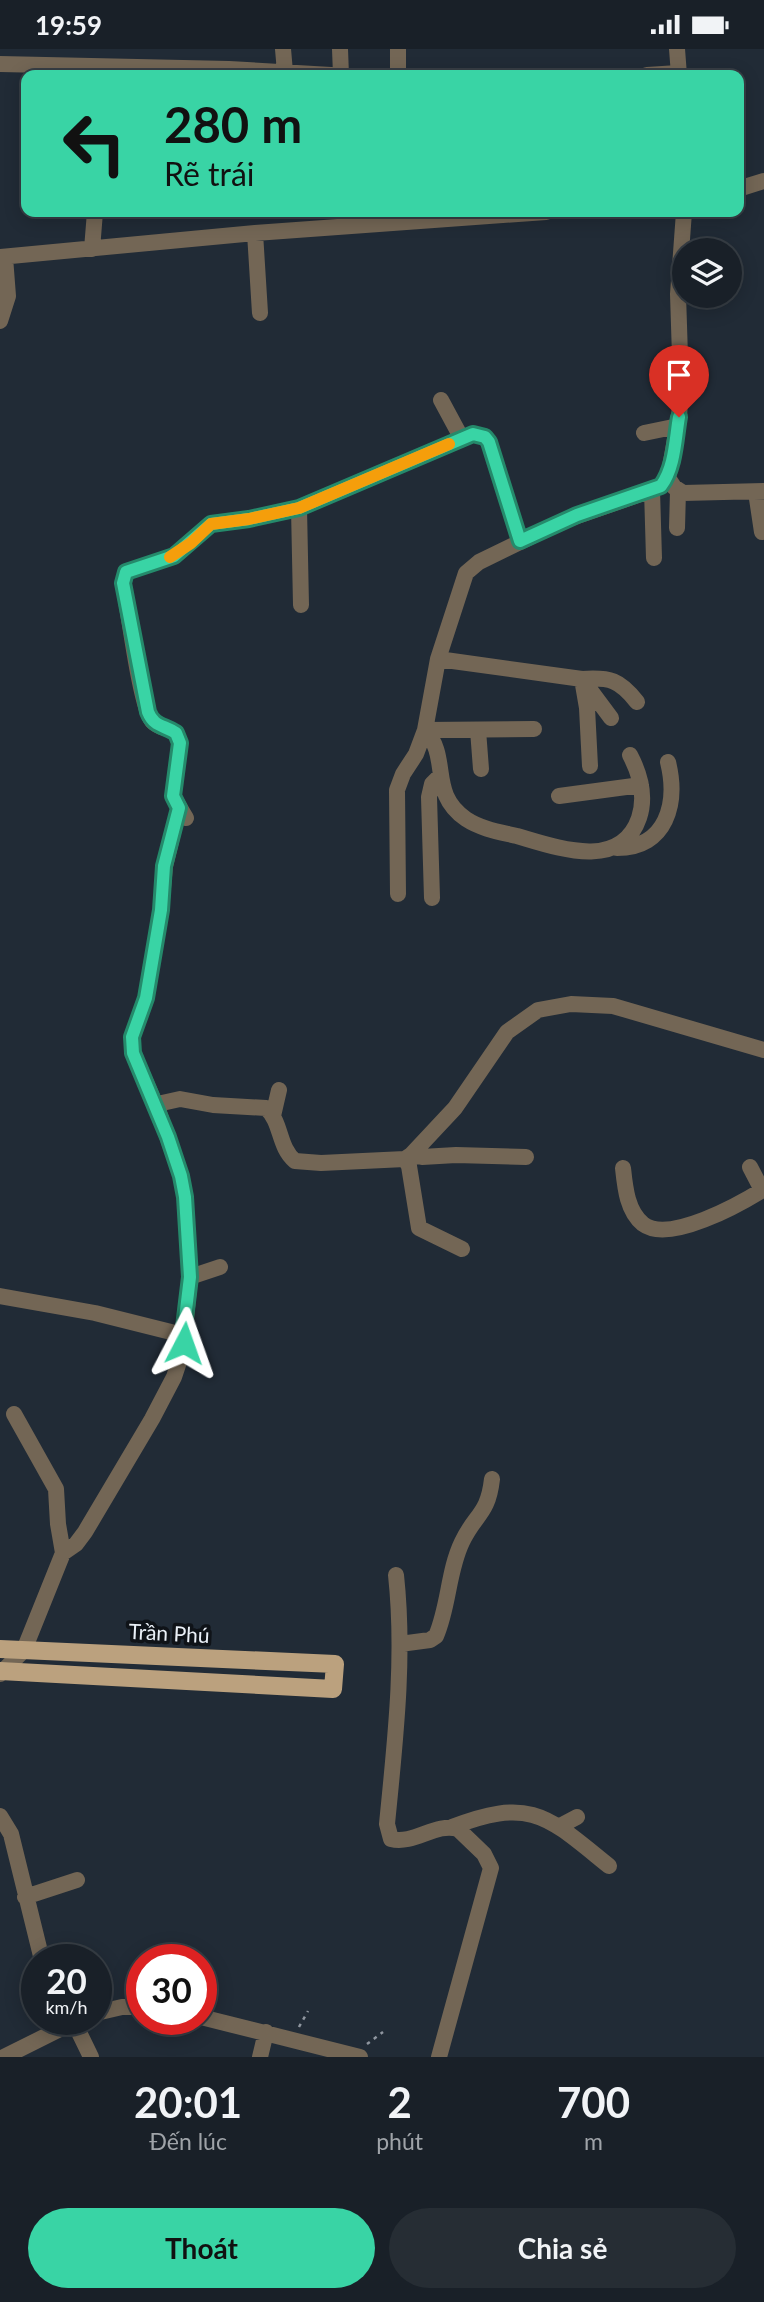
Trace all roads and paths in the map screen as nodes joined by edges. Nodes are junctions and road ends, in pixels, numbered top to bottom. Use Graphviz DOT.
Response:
graph roads {
  1 [pos="2,49"];
  2 [pos="283,49"];
  3 [pos="340,49"];
  4 [pos="398,49"];
  5 [pos="677,49"];
  6 [pos="0,64"];
  7 [pos="214,70"];
  8 [pos="285,70"];
  9 [pos="341,70"];
  10 [pos="398,70"];
  11 [pos="679,70"];
  12 [pos="764,181"];
  13 [pos="744,187"];
  14 [pos="95,217"];
  15 [pos="411,217"];
  16 [pos="684,217"];
  17 [pos="255,233"];
  18 [pos="92,249"];
  19 [pos="2,257"];
  20 [pos="260,313"];
  21 [pos="0,321"];
  22 [pos="441,400"];
  23 [pos="677,426"];
  24 [pos="644,433"];
  25 [pos="462,439"];
  26 [pos="673,484"];
  27 [pos="652,490"];
  28 [pos="760,491"];
  29 [pos="299,508"];
  30 [pos="677,528"];
  31 [pos="762,532"];
  32 [pos="520,541"];
  33 [pos="654,558"];
  34 [pos="301,605"];
  35 [pos="438,659"];
  36 [pos="582,680"];
  37 [pos="637,702"];
  38 [pos="611,718"];
  39 [pos="534,729"];
  40 [pos="425,730"];
  41 [pos="478,730"];
  42 [pos="630,755"];
  43 [pos="668,762"];
  44 [pos="590,766"];
  45 [pos="481,769"];
  46 [pos="440,775"];
  47 [pos="640,785"];
  48 [pos="559,796"];
  49 [pos="616,848"];
  50 [pos="398,894"];
  51 [pos="432,898"];
  52 [pos="764,1050"];
  53 [pos="279,1090"];
  54 [pos="158,1110"];
  55 [pos="273,1116"];
  56 [pos="408,1157"];
  57 [pos="526,1157"];
  58 [pos="750,1167"];
  59 [pos="623,1168"];
  60 [pos="763,1189"];
  61 [pos="462,1249"];
  62 [pos="220,1266"];
  63 [pos="190,1277"];
  64 [pos="0,1296"];
  65 [pos="183,1335"];
  66 [pos="14,1414"];
  67 [pos="492,1479"];
  68 [pos="63,1553"];
  69 [pos="396,1575"];
  70 [pos="400,1644"];
  71 [pos="0,1649"];
  72 [pos="24,1650"];
  73 [pos="2,1672"];
  74 [pos="0,1816"];
  75 [pos="577,1817"];
  76 [pos="560,1826"];
  77 [pos="452,1827"];
  78 [pos="609,1866"];
  79 [pos="77,1880"];
  80 [pos="25,1897"];
  81 [pos="38,1944"];
  82 [pos="217,2021"];
  83 [pos="266,2032"];
  84 [pos="45,2035"];
  85 [pos="78,2035"];
  86 [pos="4,2057"];
  87 [pos="91,2057"];
  88 [pos="260,2057"];
  89 [pos="360,2057"];
  90 [pos="439,2057"];
  1 -- 6 [label="street"];
  2 -- 8 [label="street"];
  3 -- 9 [label="street"];
  4 -- 10 [label="street"];
  5 -- 11 [label="street"];
  6 -- 7 [label="street"];
  12 -- 13 [label="street"];
  14 -- 18 [label="street"];
  15 -- 17 [label="street"];
  16 -- 23 [label="street"];
  17 -- 18 [label="street"];
  17 -- 20 [label="street"];
  18 -- 19 [label="street"];
  19 -- 21 [label="street"];
  22 -- 25 [label="street"];
  23 -- 24 [label="street"];
  23 -- 26 [label="street"];
  25 -- 29 [label="street"];
  25 -- 32 [label="street"];
  26 -- 27 [label="street"];
  26 -- 28 [label="street"];
  26 -- 30 [label="street"];
  27 -- 32 [label="street"];
  27 -- 33 [label="street"];
  28 -- 31 [label="street"];
  29 -- 34 [label="street"];
  29 -- 54 [label="street"];
  32 -- 35 [label="street"];
  35 -- 36 [label="street"];
  35 -- 40 [label="street"];
  36 -- 37 [label="street"];
  36 -- 38 [label="street"];
  36 -- 44 [label="street"];
  39 -- 41 [label="street"];
  40 -- 41 [label="street"];
  40 -- 46 [label="street"];
  40 -- 50 [label="street"];
  41 -- 45 [label="street"];
  42 -- 47 [label="street"];
  43 -- 49 [label="street"];
  46 -- 49 [label="street"];
  46 -- 51 [label="street"];
  47 -- 48 [label="street"];
  47 -- 49 [label="street"];
  52 -- 56 [label="street"];
  53 -- 55 [label="street"];
  54 -- 55 [label="street"];
  54 -- 63 [label="street"];
  55 -- 56 [label="street"];
  56 -- 57 [label="street"];
  56 -- 61 [label="street"];
  58 -- 60 [label="street"];
  59 -- 60 [label="street"];
  62 -- 63 [label="street"];
  63 -- 65 [label="street"];
  64 -- 65 [label="street"];
  65 -- 68 [label="street"];
  66 -- 68 [label="street"];
  67 -- 70 [label="street"];
  68 -- 72 [label="street"];
  69 -- 70 [label="street"];
  70 -- 77 [label="street"];
  71 -- 72 [label="main road, Trần Phú"];
  72 -- 73 [label="street"];
  72 -- 73 [label="main road, Trần Phú"];
  74 -- 80 [label="street"];
  75 -- 76 [label="street"];
  76 -- 77 [label="street"];
  76 -- 78 [label="street"];
  77 -- 90 [label="street"];
  79 -- 80 [label="street"];
  80 -- 81 [label="street"];
  82 -- 83 [label="street"];
  83 -- 88 [label="street"];
  83 -- 89 [label="street"];
  84 -- 86 [label="street"];
  85 -- 87 [label="street"];
}
